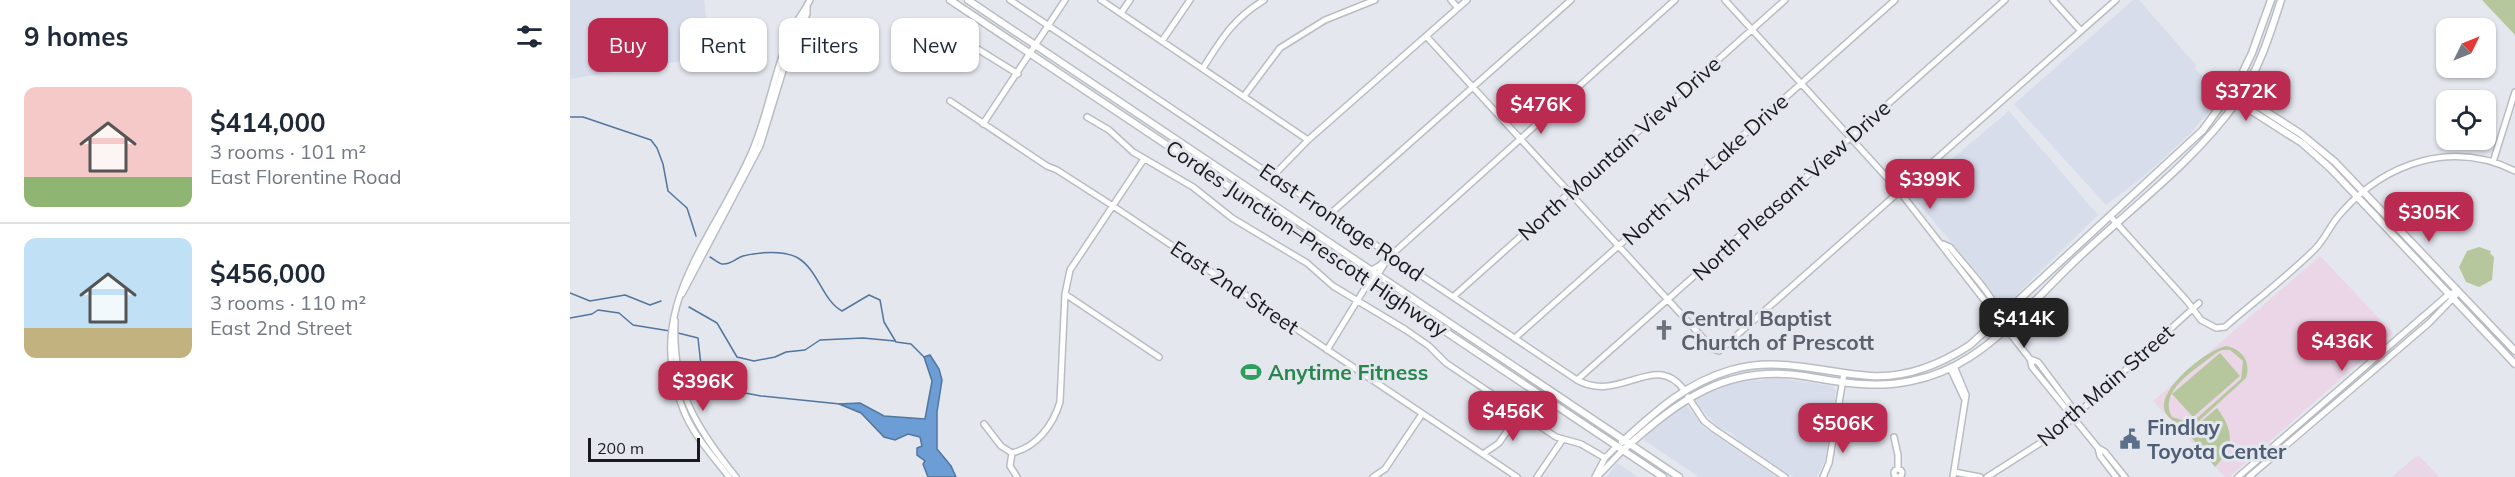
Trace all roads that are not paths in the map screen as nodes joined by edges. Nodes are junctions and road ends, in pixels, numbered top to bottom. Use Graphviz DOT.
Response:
graph roads {
  1 [pos="950,0"];
  2 [pos="968,0"];
  3 [pos="1010,0"];
  4 [pos="1065,0"];
  5 [pos="1101,0"];
  6 [pos="1130,0"];
  7 [pos="1190,0"];
  8 [pos="1264,0"];
  9 [pos="1376,0"];
  10 [pos="1451,0"];
  11 [pos="1467,0"];
  12 [pos="1571,0"];
  13 [pos="1675,0"];
  14 [pos="1725,0"];
  15 [pos="1785,0"];
  16 [pos="1894,0"];
  17 [pos="2005,0"];
  18 [pos="2053,0"];
  19 [pos="2116,0"];
  20 [pos="2271,0"];
  21 [pos="2281,0"];
  22 [pos="809,3"];
  23 [pos="1458,8"];
  24 [pos="1120,14"];
  25 [pos="1049,26"];
  26 [pos="1752,30"];
  27 [pos="2081,31"];
  28 [pos="1426,36"];
  29 [pos="1162,41"];
  30 [pos="1037,46"];
  31 [pos="979,50"];
  32 [pos="1031,55"];
  33 [pos="1203,68"];
  34 [pos="1018,74"];
  35 [pos="1801,84"];
  36 [pos="1472,87"];
  37 [pos="2232,92"];
  38 [pos="2515,92"];
  39 [pos="1244,96"];
  40 [pos="2240,97"];
  41 [pos="950,101"];
  42 [pos="1087,117"];
  43 [pos="983,124"];
  44 [pos="1519,138"];
  45 [pos="1850,138"];
  46 [pos="1308,140"];
  47 [pos="1144,159"];
  48 [pos="2493,162"];
  49 [pos="2515,171"];
  50 [pos="1273,176"];
  51 [pos="1569,191"];
  52 [pos="1900,192"];
  53 [pos="2361,194"];
  54 [pos="1113,206"];
  55 [pos="1330,214"];
  56 [pos="2110,216"];
  57 [pos="2116,223"];
  58 [pos="1618,246"];
  59 [pos="1391,254"];
  60 [pos="1386,260"];
  61 [pos="1370,271"];
  62 [pos="1377,276"];
  63 [pos="1370,280"];
  64 [pos="1382,288"];
  65 [pos="2458,291"];
  66 [pos="1065,294"];
  67 [pos="1454,296"];
  68 [pos="2452,296"];
  69 [pos="1360,300"];
  70 [pos="1668,300"];
  71 [pos="2199,303"];
  72 [pos="2192,310"];
  73 [pos="2001,319"];
  74 [pos="2006,327"];
  75 [pos="1515,338"];
  76 [pos="672,344"];
  77 [pos="1327,350"];
  78 [pos="2515,351"];
  79 [pos="1159,357"];
  80 [pos="2515,364"];
  81 [pos="1952,367"];
  82 [pos="1844,373"];
  83 [pos="1713,376"];
  84 [pos="1577,380"];
  85 [pos="1842,382"];
  86 [pos="1684,390"];
  87 [pos="1688,397"];
  88 [pos="1668,411"];
  89 [pos="1520,412"];
  90 [pos="1422,414"];
  91 [pos="2074,417"];
  92 [pos="984,424"];
  93 [pos="1894,437"];
  94 [pos="1563,439"];
  95 [pos="1627,442"];
  96 [pos="2098,447"];
  97 [pos="1620,448"];
  98 [pos="1012,453"];
  99 [pos="1483,454"];
  100 [pos="1605,458"];
  101 [pos="1954,474"];
  102 [pos="729,477"];
  103 [pos="736,477"];
  104 [pos="1017,477"];
  105 [pos="1373,477"];
  106 [pos="1517,477"];
  107 [pos="1537,477"];
  108 [pos="1596,477"];
  109 [pos="1663,477"];
  110 [pos="1679,477"];
  111 [pos="1785,477"];
  112 [pos="1823,477"];
  113 [pos="1898,477"];
  114 [pos="1980,477"];
  115 [pos="1987,477"];
  116 [pos="2116,477"];
  117 [pos="2125,477"];
  118 [pos="2238,477"];
  119 [pos="2249,477"];
  1 -- 32 [label="main road, Cordes Junction–Prescott Highway"];
  2 -- 30 [label="main road, Cordes Junction–Prescott Highway"];
  3 -- 25 [label="street, East Frontage Road"];
  4 -- 25 [label="street"];
  5 -- 24 [label="street"];
  6 -- 24 [label="street"];
  7 -- 29 [label="street"];
  8 -- 33 [label="street"];
  9 -- 39 [label="street"];
  10 -- 23 [label="street"];
  11 -- 23 [label="street"];
  12 -- 36 [label="street"];
  13 -- 44 [label="street"];
  14 -- 26 [label="street"];
  15 -- 26 [label="street, North Mountain View Drive"];
  16 -- 35 [label="street, North Lynx Lake Drive"];
  17 -- 45 [label="street, North Pleasant View Drive"];
  18 -- 27 [label="street"];
  19 -- 27 [label="street"];
  20 -- 37 [label="main road"];
  21 -- 40 [label="main road"];
  22 -- 76 [label="street"];
  23 -- 28 [label="street"];
  24 -- 29 [label="street"];
  25 -- 30 [label="street"];
  25 -- 50 [label="street, East Frontage Road"];
  26 -- 35 [label="street"];
  26 -- 51 [label="street, North Mountain View Drive"];
  27 -- 52 [label="street"];
  28 -- 36 [label="street"];
  28 -- 46 [label="street"];
  29 -- 33 [label="street"];
  30 -- 32 [label="street"];
  30 -- 61 [label="main road, Cordes Junction–Prescott Highway"];
  31 -- 34 [label="street"];
  32 -- 34 [label="street"];
  32 -- 63 [label="main road, Cordes Junction–Prescott Highway"];
  33 -- 39 [label="street"];
  34 -- 43 [label="street"];
  35 -- 45 [label="street"];
  35 -- 58 [label="street, North Lynx Lake Drive"];
  36 -- 44 [label="street"];
  36 -- 55 [label="street"];
  37 -- 40 [label="main road"];
  37 -- 56 [label="main road"];
  38 -- 48 [label="street"];
  39 -- 46 [label="street"];
  40 -- 53 [label="main road"];
  40 -- 57 [label="main road"];
  41 -- 43 [label="street, East 2nd Street"];
  42 -- 47 [label="street"];
  43 -- 54 [label="street, East 2nd Street"];
  44 -- 51 [label="street"];
  44 -- 59 [label="street"];
  45 -- 52 [label="street"];
  45 -- 70 [label="street, North Pleasant View Drive"];
  46 -- 50 [label="street"];
  47 -- 54 [label="street"];
  47 -- 69 [label="street"];
  48 -- 49 [label="street, North Main Street"];
  48 -- 53 [label="street, North Main Street"];
  50 -- 55 [label="street, East Frontage Road"];
  51 -- 58 [label="street"];
  51 -- 67 [label="street, North Mountain View Drive"];
  52 -- 70 [label="street"];
  52 -- 73 [label="street"];
  53 -- 65 [label="main road"];
  53 -- 68 [label="main road"];
  53 -- 72 [label="street, North Main Street"];
  54 -- 66 [label="street"];
  54 -- 77 [label="street, East 2nd Street"];
  55 -- 59 [label="street, East Frontage Road"];
  56 -- 57 [label="street"];
  56 -- 73 [label="main road"];
  57 -- 72 [label="street"];
  57 -- 74 [label="main road"];
  58 -- 70 [label="street"];
  58 -- 75 [label="street, North Lynx Lake Drive"];
  59 -- 60 [label="street"];
  59 -- 67 [label="street, East Frontage Road"];
  60 -- 61 [label="street"];
  60 -- 62 [label="street"];
  61 -- 62 [label="main road, Cordes Junction–Prescott Highway"];
  62 -- 63 [label="street"];
  62 -- 95 [label="main road, Cordes Junction–Prescott Highway"];
  63 -- 64 [label="main road, Cordes Junction–Prescott Highway"];
  63 -- 69 [label="street"];
  64 -- 69 [label="street"];
  64 -- 97 [label="main road, Cordes Junction–Prescott Highway"];
  65 -- 68 [label="street"];
  65 -- 78 [label="main road"];
  66 -- 79 [label="street"];
  66 -- 98 [label="street"];
  67 -- 75 [label="street, East Frontage Road"];
  68 -- 80 [label="main road"];
  68 -- 118 [label="street"];
  68 -- 119 [label="street"];
  69 -- 77 [label="street"];
  69 -- 89 [label="street"];
  70 -- 84 [label="street, North Pleasant View Drive"];
  71 -- 72 [label="street, North Main Street"];
  72 -- 91 [label="street, North Main Street"];
  73 -- 74 [label="street"];
  73 -- 82 [label="main road"];
  74 -- 81 [label="main road"];
  74 -- 91 [label="street"];
  75 -- 84 [label="street, East Frontage Road"];
  76 -- 102 [label="street"];
  76 -- 103 [label="street"];
  77 -- 90 [label="street, East 2nd Street"];
  81 -- 85 [label="main road"];
  81 -- 101 [label="street"];
  82 -- 83 [label="main road"];
  82 -- 85 [label="street"];
  83 -- 86 [label="main road"];
  83 -- 87 [label="main road"];
  84 -- 86 [label="street, East Frontage Road"];
  85 -- 87 [label="main road"];
  85 -- 112 [label="street"];
  86 -- 88 [label="main road"];
  86 -- 95 [label="main road"];
  87 -- 88 [label="main road"];
  87 -- 111 [label="street"];
  88 -- 95 [label="main road"];
  89 -- 94 [label="street"];
  89 -- 99 [label="street"];
  90 -- 99 [label="street, East 2nd Street"];
  90 -- 105 [label="street"];
  91 -- 96 [label="street"];
  91 -- 115 [label="street, North Main Street"];
  92 -- 98 [label="street"];
  93 -- 113 [label="street"];
  94 -- 100 [label="street"];
  94 -- 107 [label="street"];
  95 -- 97 [label="main road"];
  95 -- 110 [label="main road, Cordes Junction–Prescott Highway"];
  96 -- 116 [label="street"];
  96 -- 117 [label="street"];
  97 -- 100 [label="street"];
  97 -- 108 [label="street"];
  97 -- 109 [label="main road, Cordes Junction–Prescott Highway"];
  98 -- 104 [label="street"];
  99 -- 106 [label="street, East 2nd Street"];
  100 -- 108 [label="street"];
  101 -- 114 [label="street"];
}
